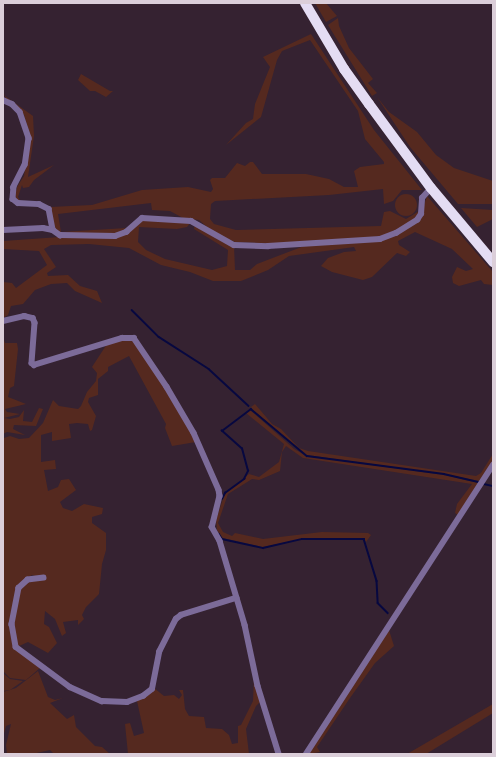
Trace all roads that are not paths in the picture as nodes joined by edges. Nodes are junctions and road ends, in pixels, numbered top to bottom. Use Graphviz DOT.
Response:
graph roads {
  1 [pos="305,3"];
  2 [pos="3,100"];
  3 [pos="431,188"];
  4 [pos="3,230"];
  5 [pos="53,230"];
  6 [pos="493,262"];
  7 [pos="3,321"];
  8 [pos="493,465"];
  9 [pos="44,578"];
  10 [pos="236,598"];
  11 [pos="279,754"];
  12 [pos="306,754"];
  1 -- 3 [label="highway"];
  2 -- 5 [label="street"];
  3 -- 5 [label="street"];
  3 -- 6 [label="highway"];
  4 -- 5 [label="street"];
  7 -- 10 [label="street"];
  8 -- 12 [label="street"];
  9 -- 10 [label="street"];
  10 -- 11 [label="street"];
}
